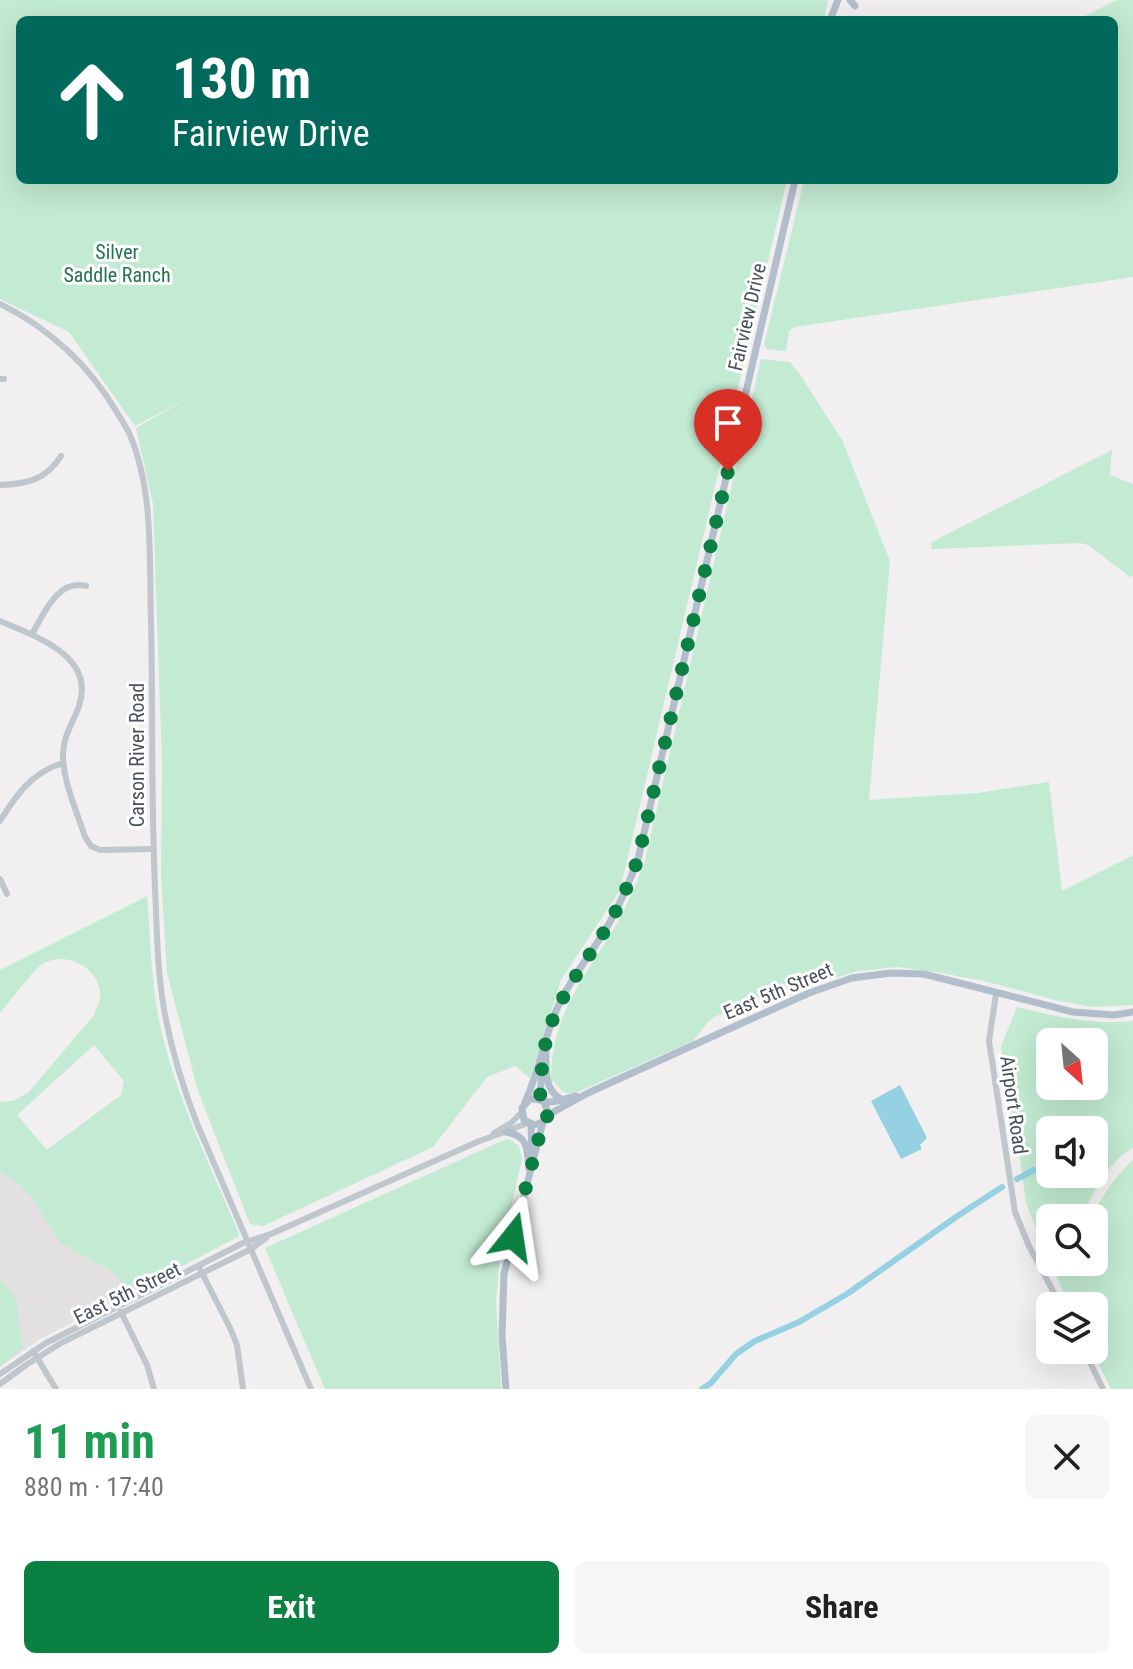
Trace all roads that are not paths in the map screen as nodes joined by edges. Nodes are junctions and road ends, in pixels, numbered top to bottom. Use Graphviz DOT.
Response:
graph roads {
  1 [pos="794,184"];
  2 [pos="0,304"];
  3 [pos="61,456"];
  4 [pos="0,485"];
  5 [pos="86,586"];
  6 [pos="0,621"];
  7 [pos="32,634"];
  8 [pos="63,763"];
  9 [pos="0,821"];
  10 [pos="153,849"];
  11 [pos="0,879"];
  12 [pos="7,894"];
  13 [pos="996,994"];
  14 [pos="1133,1012"];
  15 [pos="545,1048"];
  16 [pos="588,1093"];
  17 [pos="561,1099"];
  18 [pos="542,1100"];
  19 [pos="525,1102"];
  20 [pos="521,1113"];
  21 [pos="546,1118"];
  22 [pos="530,1124"];
  23 [pos="506,1132"];
  24 [pos="477,1142"];
  25 [pos="530,1172"];
  26 [pos="271,1234"];
  27 [pos="248,1241"];
  28 [pos="251,1249"];
  29 [pos="198,1265"];
  30 [pos="202,1273"];
  31 [pos="1054,1292"];
  32 [pos="118,1306"];
  33 [pos="122,1313"];
  34 [pos="33,1351"];
  35 [pos="37,1359"];
  36 [pos="1091,1364"];
  37 [pos="0,1374"];
  38 [pos="0,1384"];
  39 [pos="56,1389"];
  40 [pos="154,1389"];
  41 [pos="243,1389"];
  42 [pos="311,1389"];
  43 [pos="506,1389"];
  44 [pos="1103,1389"];
  1 -- 15 [label="main road, Fairview Drive"];
  2 -- 10 [label="street, Carson River Road"];
  3 -- 4 [label="street"];
  5 -- 7 [label="street"];
  6 -- 7 [label="street"];
  7 -- 8 [label="street"];
  8 -- 9 [label="street"];
  8 -- 10 [label="street"];
  10 -- 27 [label="street, Carson River Road"];
  11 -- 12 [label="street"];
  13 -- 14 [label="main road, East 5th Street"];
  13 -- 16 [label="main road, East 5th Street"];
  13 -- 31 [label="street, Airport Road"];
  15 -- 17 [label="main road"];
  15 -- 18 [label="main road, Fairview Drive"];
  15 -- 19 [label="main road, Fairview Drive"];
  16 -- 17 [label="main road, East 5th Street"];
  16 -- 21 [label="main road, East 5th Street"];
  17 -- 18 [label="main road, East 5th Street"];
  18 -- 19 [label="main road"];
  18 -- 21 [label="main road"];
  19 -- 20 [label="main road"];
  20 -- 22 [label="main road"];
  20 -- 24 [label="street, East 5th Street"];
  21 -- 22 [label="main road"];
  21 -- 25 [label="main road"];
  22 -- 23 [label="street, East 5th Street"];
  22 -- 25 [label="main road"];
  23 -- 24 [label="street, East 5th Street"];
  23 -- 25 [label="main road"];
  24 -- 26 [label="street, East 5th Street"];
  25 -- 43 [label="main road"];
  26 -- 27 [label="street, East 5th Street"];
  26 -- 28 [label="street, East 5th Street"];
  27 -- 28 [label="street, Carson River Road"];
  27 -- 29 [label="street, East 5th Street"];
  28 -- 30 [label="street, East 5th Street"];
  28 -- 42 [label="street, Carson River Road"];
  29 -- 30 [label="street"];
  29 -- 32 [label="street, East 5th Street"];
  30 -- 33 [label="street, East 5th Street"];
  30 -- 41 [label="street"];
  32 -- 33 [label="street"];
  32 -- 34 [label="street, East 5th Street"];
  33 -- 35 [label="street, East 5th Street"];
  33 -- 40 [label="street"];
  34 -- 35 [label="street"];
  34 -- 37 [label="street, East 5th Street"];
  35 -- 38 [label="street, East 5th Street"];
  35 -- 39 [label="street"];
  36 -- 44 [label="street"];
}
